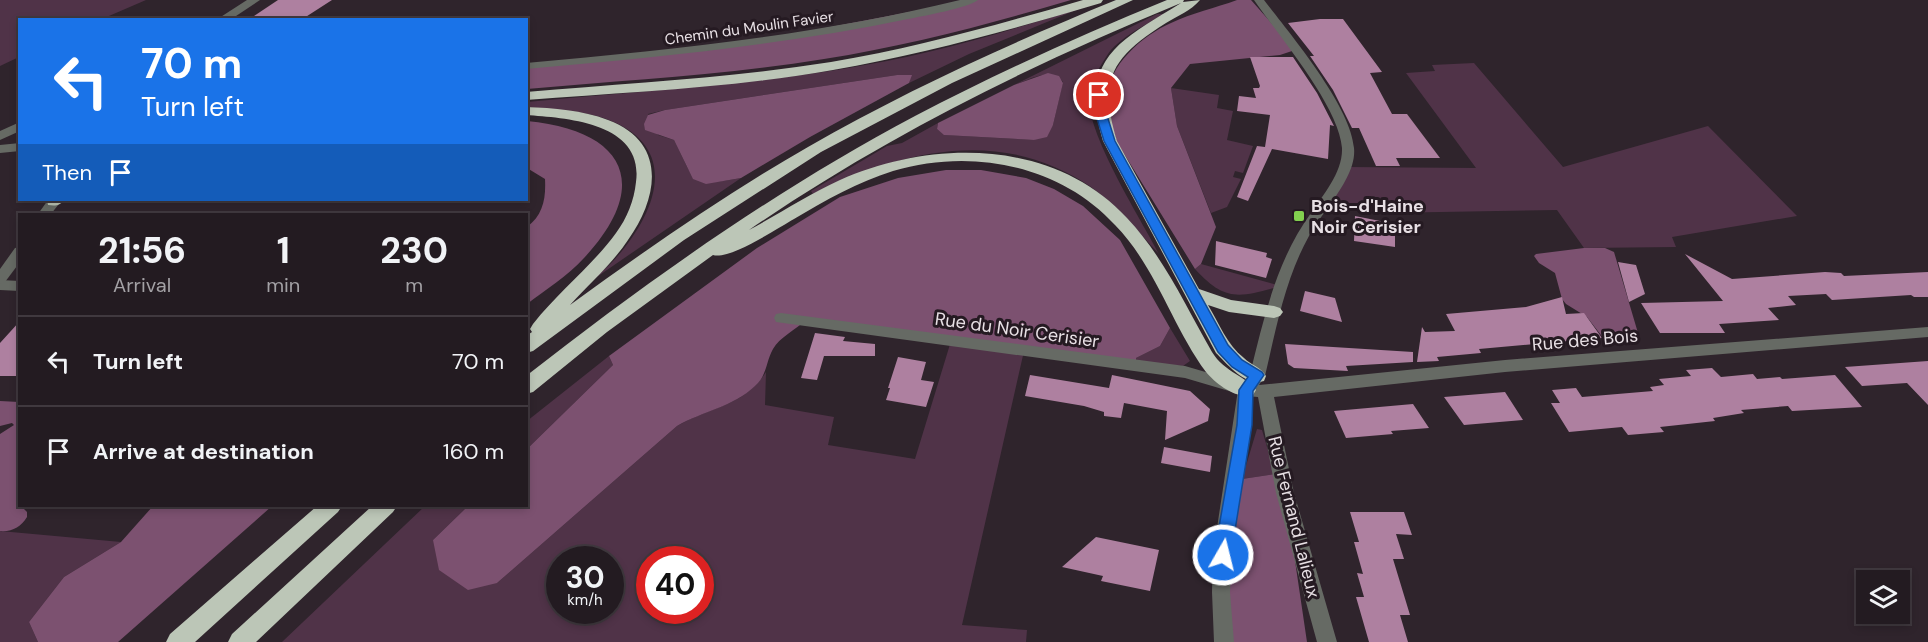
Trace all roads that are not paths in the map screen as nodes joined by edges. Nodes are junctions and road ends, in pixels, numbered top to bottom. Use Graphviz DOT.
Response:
graph roads {
  1 [pos="255,0"];
  2 [pos="974,0"];
  3 [pos="1097,0"];
  4 [pos="1127,0"];
  5 [pos="1178,0"];
  6 [pos="1194,0"];
  7 [pos="1259,0"];
  8 [pos="224,18"];
  9 [pos="528,66"];
  10 [pos="528,96"];
  11 [pos="528,111"];
  12 [pos="18,127"];
  13 [pos="0,136"];
  14 [pos="18,147"];
  15 [pos="0,149"];
  16 [pos="18,254"];
  17 [pos="692,262"];
  18 [pos="0,279"];
  19 [pos="0,285"];
  20 [pos="18,286"];
  21 [pos="1193,293"];
  22 [pos="1274,312"];
  23 [pos="781,318"];
  24 [pos="1928,332"];
  25 [pos="528,345"];
  26 [pos="528,345"];
  27 [pos="528,385"];
  28 [pos="1256,386"];
  29 [pos="330,507"];
  30 [pos="385,507"];
  31 [pos="178,642"];
  32 [pos="240,642"];
  33 [pos="1224,642"];
  34 [pos="1327,642"];
  1 -- 8 [label="street"];
  2 -- 9 [label="street, Chemin du Moulin Favier"];
  3 -- 10 [label="highway"];
  4 -- 25 [label="highway"];
  5 -- 17 [label="highway"];
  6 -- 21 [label="highway"];
  7 -- 22 [label="street, Rue Fernand Lalieux"];
  11 -- 26 [label="highway"];
  12 -- 13 [label="street"];
  14 -- 15 [label="street"];
  16 -- 18 [label="street"];
  17 -- 27 [label="highway"];
  17 -- 28 [label="highway"];
  19 -- 20 [label="street"];
  21 -- 22 [label="highway"];
  21 -- 28 [label="highway"];
  22 -- 28 [label="street, Rue Fernand Lalieux"];
  23 -- 28 [label="street, Rue du Noir Cerisier"];
  24 -- 28 [label="street, Rue des Bois"];
  28 -- 33 [label="street, Rue Fernand Lalieux"];
  28 -- 34 [label="street, Rue Fernand Lalieux"];
  29 -- 31 [label="highway"];
  30 -- 32 [label="highway"];
}
